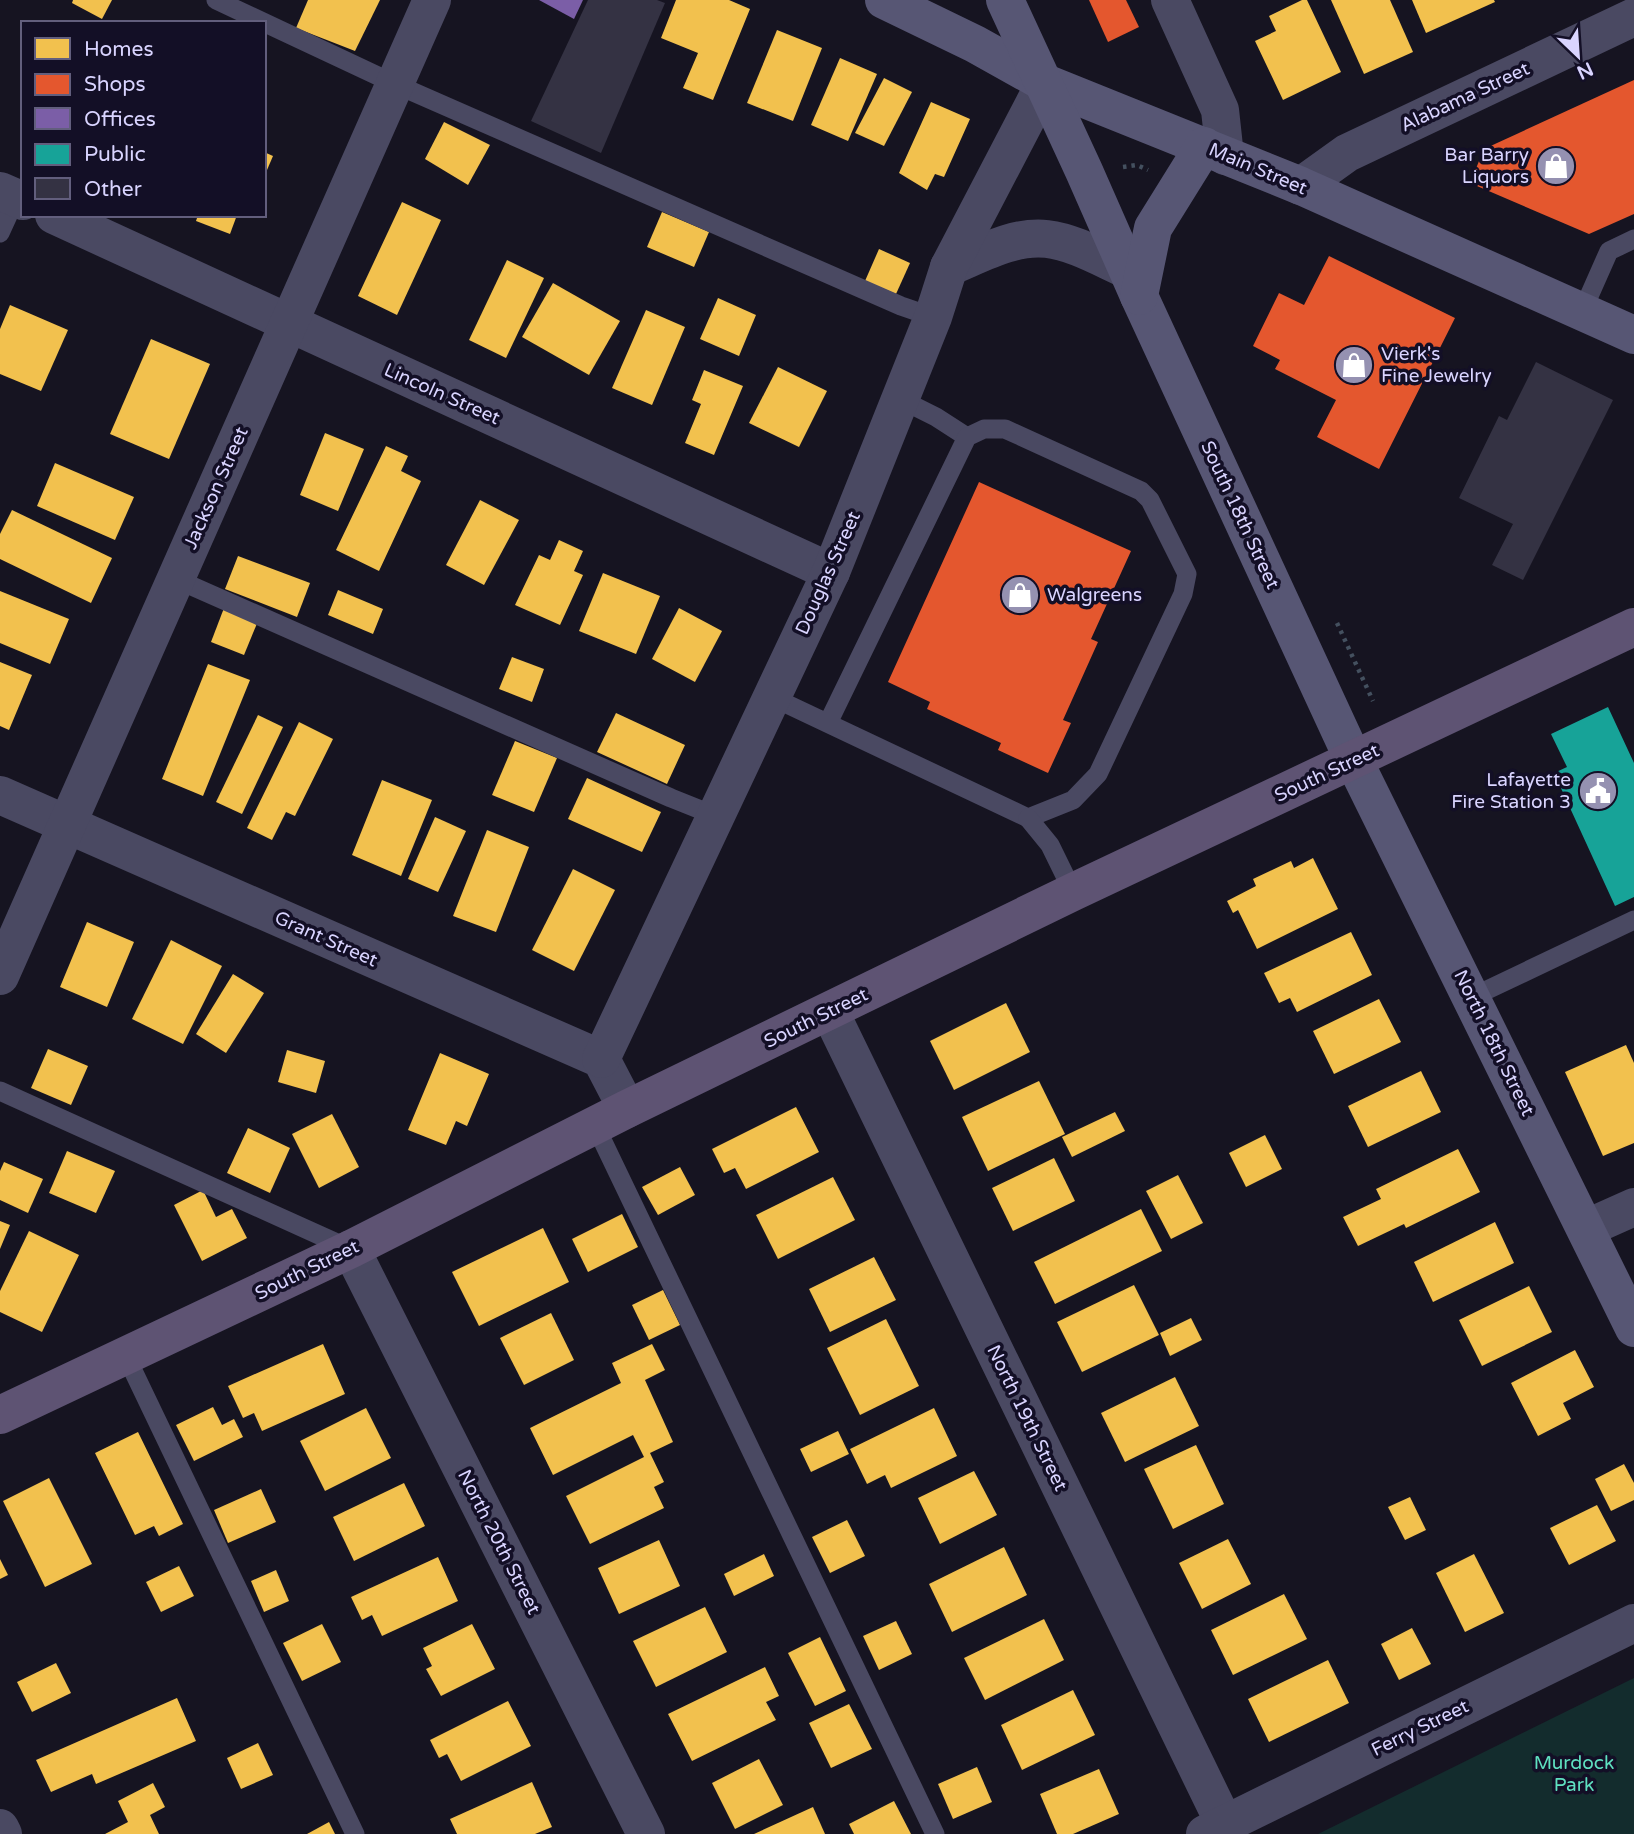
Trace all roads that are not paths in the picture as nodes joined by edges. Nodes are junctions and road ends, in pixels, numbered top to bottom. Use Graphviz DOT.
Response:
graph roads {
  1 [pos="216,0"];
  2 [pos="432,0"];
  3 [pos="884,0"];
  4 [pos="1005,0"];
  5 [pos="1170,0"];
  6 [pos="1634,17"];
  7 [pos="261,21"];
  8 [pos="266,23"];
  9 [pos="1045,83"];
  10 [pos="395,84"];
  11 [pos="1215,151"];
  12 [pos="1301,186"];
  13 [pos="13,197"];
  14 [pos="58,217"];
  15 [pos="0,233"];
  16 [pos="1634,239"];
  17 [pos="949,267"];
  18 [pos="1133,283"];
  19 [pos="1582,312"];
  20 [pos="933,317"];
  21 [pos="289,324"];
  22 [pos="1634,335"];
  23 [pos="900,399"];
  24 [pos="967,437"];
  25 [pos="831,572"];
  26 [pos="176,579"];
  27 [pos="1634,627"];
  28 [pos="772,697"];
  29 [pos="828,723"];
  30 [pos="1353,759"];
  31 [pos="0,796"];
  32 [pos="716,816"];
  33 [pos="1028,818"];
  34 [pos="66,825"];
  35 [pos="1073,892"];
  36 [pos="1634,920"];
  37 [pos="0,976"];
  38 [pos="1487,990"];
  39 [pos="830,1012"];
  40 [pos="601,1059"];
  41 [pos="0,1091"];
  42 [pos="611,1117"];
  43 [pos="1634,1207"];
  44 [pos="1587,1228"];
  45 [pos="351,1249"];
  46 [pos="1634,1328"];
  47 [pos="125,1356"];
  48 [pos="7,1404"];
  49 [pos="1634,1623"];
  50 [pos="0,1828"];
  51 [pos="1215,1829"];
  52 [pos="3,1834"];
  53 [pos="355,1834"];
  54 [pos="646,1834"];
  55 [pos="935,1834"];
  1 -- 7 [label="lane"];
  2 -- 10 [label="street, Jackson Street"];
  3 -- 9 [label="main road, Main Street"];
  4 -- 9 [label="main road, South 18th Street"];
  5 -- 11 [label="street"];
  6 -- 12 [label="street, Alabama Street"];
  8 -- 10 [label="lane"];
  9 -- 11 [label="main road, Main Street"];
  9 -- 17 [label="street, Douglas Street"];
  9 -- 18 [label="main road, South 18th Street"];
  10 -- 20 [label="lane"];
  10 -- 21 [label="street, Jackson Street"];
  11 -- 12 [label="main road, Main Street"];
  11 -- 18 [label="main road"];
  12 -- 19 [label="main road, Main Street"];
  13 -- 15 [label="lane"];
  14 -- 21 [label="street, Lincoln Street"];
  16 -- 19 [label="lane"];
  17 -- 18 [label="street"];
  17 -- 20 [label="street, Douglas Street"];
  18 -- 30 [label="main road, South 18th Street"];
  19 -- 22 [label="main road, Main Street"];
  20 -- 23 [label="street, Douglas Street"];
  21 -- 25 [label="street, Lincoln Street"];
  21 -- 26 [label="street, Jackson Street"];
  23 -- 24 [label="lane"];
  23 -- 25 [label="street, Douglas Street"];
  24 -- 29 [label="lane"];
  24 -- 33 [label="lane"];
  25 -- 28 [label="street, Douglas Street"];
  26 -- 32 [label="lane"];
  26 -- 34 [label="street, Jackson Street"];
  27 -- 30 [label="main road, South Street"];
  28 -- 29 [label="lane"];
  28 -- 32 [label="street, Douglas Street"];
  29 -- 33 [label="lane"];
  30 -- 35 [label="main road, South Street"];
  30 -- 44 [label="main road, North 18th Street"];
  31 -- 34 [label="street, Grant Street"];
  32 -- 40 [label="street, Douglas Street"];
  33 -- 35 [label="lane"];
  34 -- 37 [label="street, Jackson Street"];
  34 -- 40 [label="street, Grant Street"];
  35 -- 39 [label="main road, South Street"];
  36 -- 38 [label="lane"];
  39 -- 42 [label="main road, South Street"];
  39 -- 51 [label="street, North 19th Street"];
  40 -- 42 [label="street"];
  41 -- 45 [label="lane"];
  42 -- 45 [label="main road, South Street"];
  42 -- 55 [label="lane"];
  43 -- 44 [label="street"];
  44 -- 46 [label="main road, North 18th Street"];
  45 -- 47 [label="main road, South Street"];
  45 -- 54 [label="street, North 20th Street"];
  47 -- 48 [label="main road, South Street"];
  47 -- 53 [label="lane"];
  49 -- 51 [label="street, Ferry Street"];
  50 -- 52 [label="street"];
}
